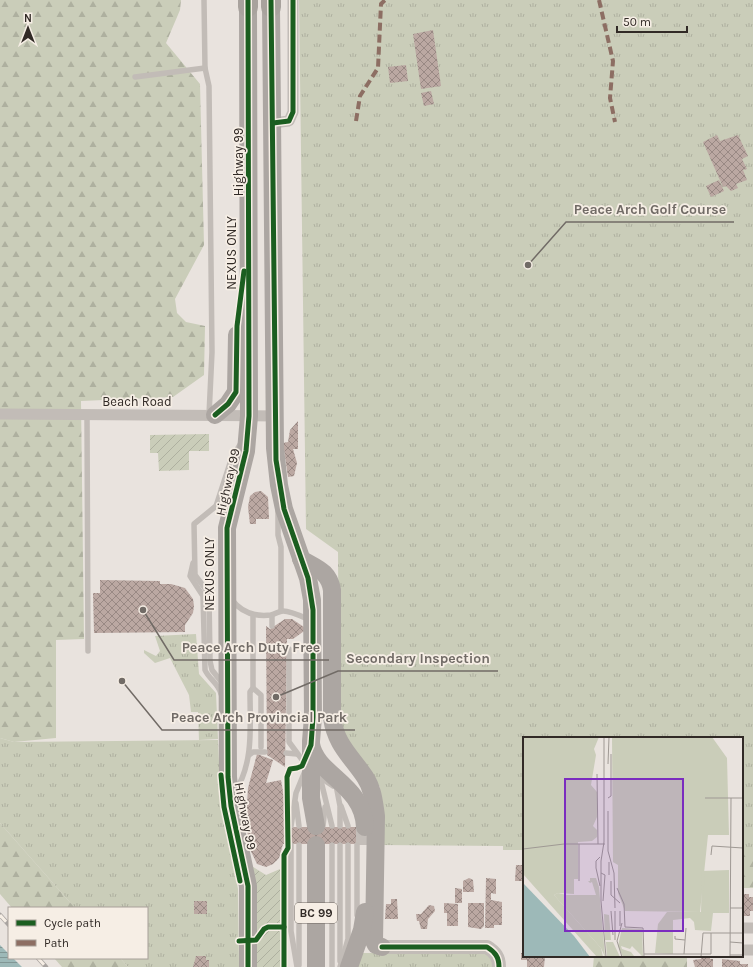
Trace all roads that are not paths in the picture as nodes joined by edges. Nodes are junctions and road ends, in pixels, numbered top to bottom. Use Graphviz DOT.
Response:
graph roads {
  1 [pos="204,0"];
  2 [pos="292,0"];
  3 [pos="260,4"];
  4 [pos="205,68"];
  5 [pos="135,77"];
  6 [pos="273,123"];
  7 [pos="242,138"];
  8 [pos="249,229"];
  9 [pos="242,287"];
  10 [pos="0,414"];
  11 [pos="212,415"];
  12 [pos="87,416"];
  13 [pos="275,416"];
  14 [pos="247,420"];
  15 [pos="240,444"];
  16 [pos="232,478"];
  17 [pos="281,497"];
  18 [pos="301,559"];
  19 [pos="193,563"];
  20 [pos="227,587"];
  21 [pos="281,611"];
  22 [pos="253,614"];
  23 [pos="272,615"];
  24 [pos="272,626"];
  25 [pos="313,626"];
  26 [pos="289,649"];
  27 [pos="88,651"];
  28 [pos="221,670"];
  29 [pos="253,688"];
  30 [pos="222,691"];
  31 [pos="262,747"];
  32 [pos="265,752"];
  33 [pos="286,752"];
  34 [pos="249,755"];
  35 [pos="312,761"];
  36 [pos="345,794"];
  37 [pos="310,799"];
  38 [pos="231,806"];
  39 [pos="356,824"];
  40 [pos="316,825"];
  41 [pos="291,826"];
  42 [pos="340,826"];
  43 [pos="291,845"];
  44 [pos="340,845"];
  45 [pos="357,845"];
  46 [pos="316,852"];
  47 [pos="382,947"];
  48 [pos="351,961"];
  49 [pos="242,967"];
  50 [pos="248,967"];
  51 [pos="298,967"];
  52 [pos="316,967"];
  53 [pos="332,967"];
  54 [pos="339,967"];
  55 [pos="499,967"];
  1 -- 4 [label="lane"];
  2 -- 6 [label="street"];
  3 -- 6 [label="highway, Highway 99"];
  3 -- 8 [label="highway, Highway 99"];
  4 -- 5 [label="lane"];
  4 -- 11 [label="lane"];
  6 -- 13 [label="highway, Highway 99"];
  7 -- 9 [label="lane, NEXUS ONLY"];
  8 -- 9 [label="highway"];
  8 -- 14 [label="highway, Highway 99"];
  9 -- 11 [label="highway"];
  9 -- 14 [label="lane, NEXUS ONLY"];
  10 -- 12 [label="street, Beach Road"];
  11 -- 12 [label="street, Beach Road"];
  11 -- 14 [label="street, Beach Road"];
  12 -- 27 [label="lane"];
  13 -- 14 [label="street, Beach Road"];
  13 -- 17 [label="highway, Highway 99"];
  14 -- 15 [label="lane"];
  14 -- 15 [label="lane, NEXUS ONLY"];
  14 -- 20 [label="highway, Highway 99"];
  15 -- 16 [label="lane, NEXUS ONLY"];
  15 -- 30 [label="lane"];
  17 -- 18 [label="highway"];
  17 -- 21 [label="lane"];
  18 -- 25 [label="highway"];
  18 -- 47 [label="highway"];
  19 -- 30 [label="lane, NEXUS ONLY"];
  20 -- 22 [label="lane"];
  20 -- 30 [label="highway, Highway 99"];
  21 -- 23 [label="lane"];
  21 -- 25 [label="lane"];
  22 -- 23 [label="lane"];
  22 -- 29 [label="lane"];
  23 -- 24 [label="lane"];
  25 -- 35 [label="highway"];
  26 -- 35 [label="lane"];
  28 -- 30 [label="lane"];
  29 -- 31 [label="lane"];
  29 -- 34 [label="lane"];
  30 -- 38 [label="highway, Highway 99"];
  30 -- 49 [label="highway"];
  32 -- 34 [label="lane"];
  33 -- 35 [label="lane"];
  34 -- 38 [label="lane"];
  35 -- 36 [label="highway"];
  35 -- 37 [label="highway"];
  36 -- 39 [label="highway"];
  36 -- 42 [label="lane"];
  37 -- 40 [label="highway"];
  37 -- 41 [label="lane"];
  38 -- 50 [label="highway, Highway 99"];
  43 -- 51 [label="lane"];
  44 -- 54 [label="lane"];
  45 -- 48 [label="highway"];
  45 -- 54 [label="lane"];
  46 -- 51 [label="lane"];
  46 -- 52 [label="highway, BC 99"];
  46 -- 53 [label="lane"];
  47 -- 55 [label="street"];
}
